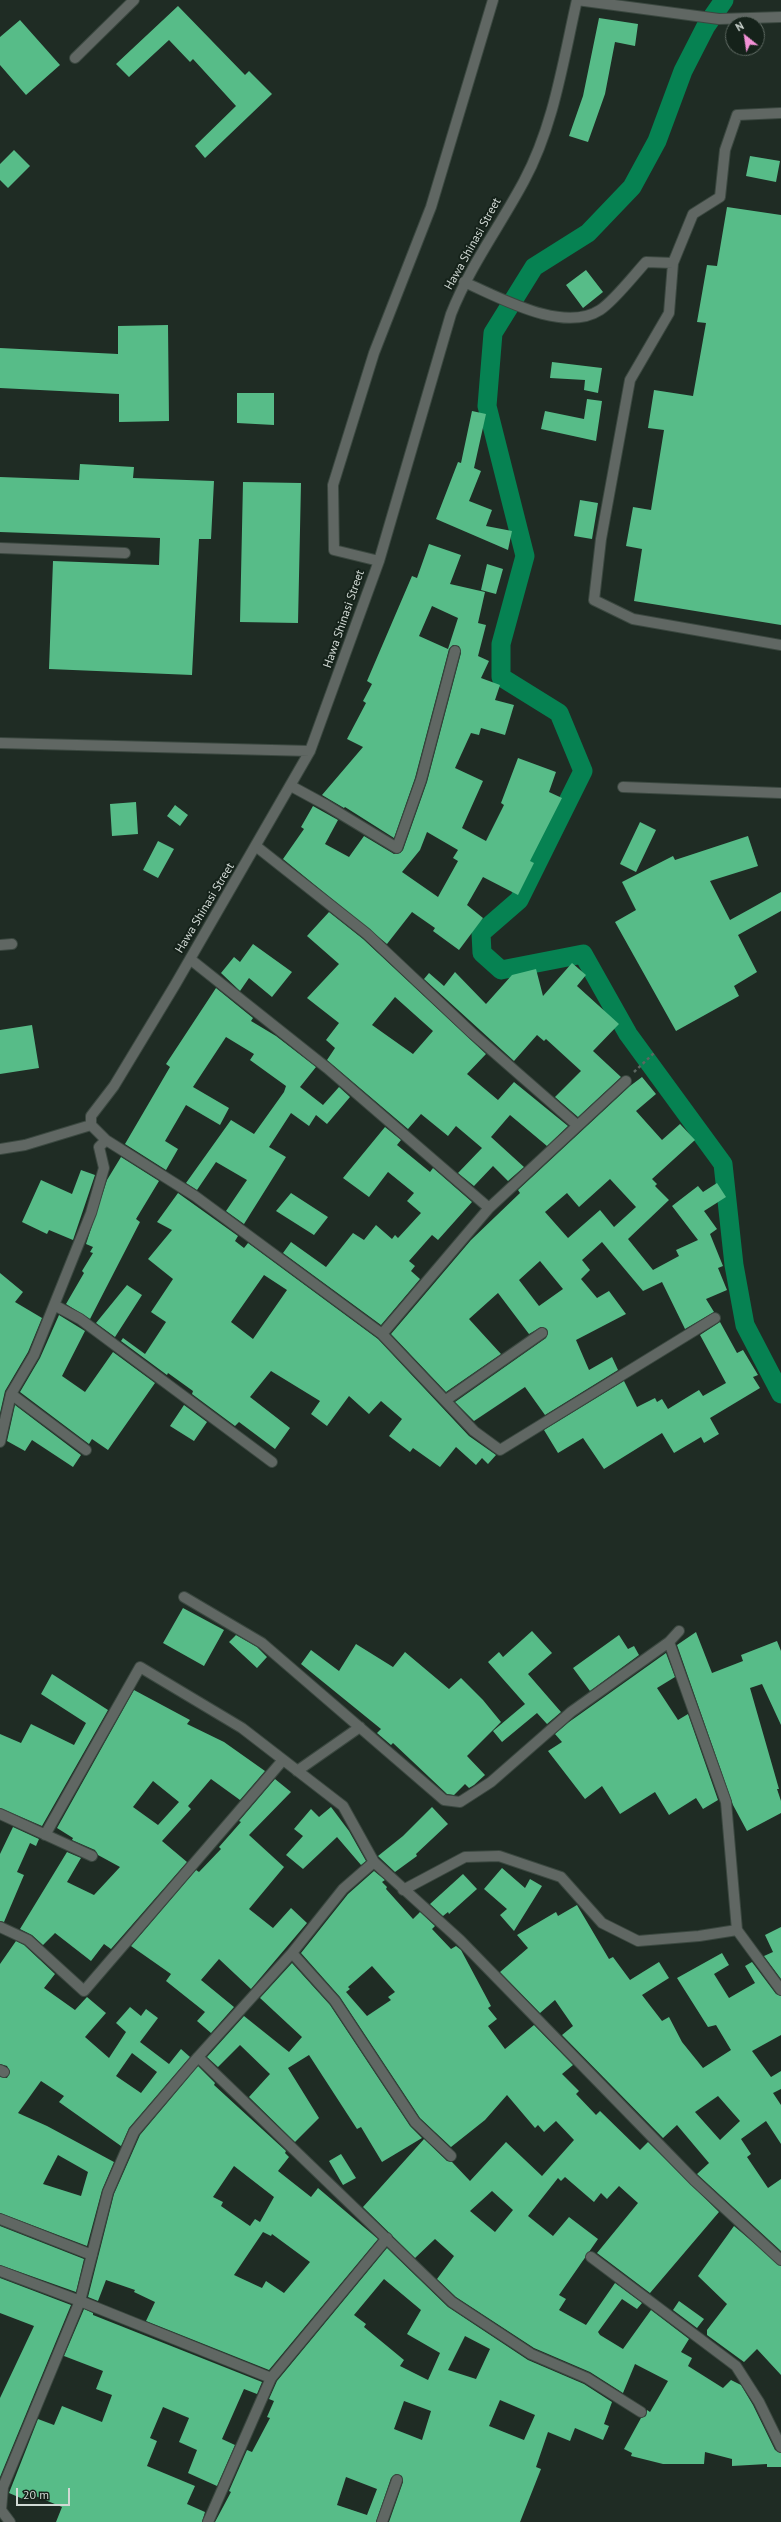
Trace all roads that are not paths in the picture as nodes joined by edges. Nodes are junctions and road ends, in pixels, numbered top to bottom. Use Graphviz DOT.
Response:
graph roads {
  1 [pos="134,0"];
  2 [pos="493,0"];
  3 [pos="577,0"];
  4 [pos="781,17"];
  5 [pos="75,58"];
  6 [pos="781,113"];
  7 [pos="672,263"];
  8 [pos="464,282"];
  9 [pos="0,548"];
  10 [pos="125,553"];
  11 [pos="379,561"];
  12 [pos="781,645"];
  13 [pos="456,651"];
  14 [pos="0,743"];
  15 [pos="310,751"];
  16 [pos="291,786"];
  17 [pos="622,787"];
  18 [pos="781,793"];
  19 [pos="257,847"];
  20 [pos="12,944"];
  21 [pos="0,946"];
  22 [pos="190,960"];
  23 [pos="626,1081"];
  24 [pos="577,1124"];
  25 [pos="91,1125"];
  26 [pos="106,1140"];
  27 [pos="0,1149"];
  28 [pos="489,1208"];
  29 [pos="56,1306"];
  30 [pos="715,1318"];
  31 [pos="542,1333"];
  32 [pos="382,1334"];
  33 [pos="11,1394"];
  34 [pos="446,1400"];
  35 [pos="0,1442"];
  36 [pos="86,1450"];
  37 [pos="272,1462"];
  38 [pos="184,1596"];
  39 [pos="679,1631"];
  40 [pos="668,1642"];
  41 [pos="360,1727"];
  42 [pos="283,1760"];
  43 [pos="297,1771"];
  44 [pos="0,1814"];
  45 [pos="45,1835"];
  46 [pos="92,1856"];
  47 [pos="374,1862"];
  48 [pos="403,1890"];
  49 [pos="0,1927"];
  50 [pos="737,1930"];
  51 [pos="292,1953"];
  52 [pos="781,1990"];
  53 [pos="198,2057"];
  54 [pos="451,2156"];
  55 [pos="0,2219"];
  56 [pos="387,2238"];
  57 [pos="92,2255"];
  58 [pos="591,2257"];
  59 [pos="781,2260"];
  60 [pos="0,2272"];
  61 [pos="80,2301"];
  62 [pos="271,2378"];
  63 [pos="641,2412"];
  64 [pos="781,2448"];
  65 [pos="397,2480"];
  66 [pos="0,2510"];
  67 [pos="10,2522"];
  68 [pos="208,2522"];
  69 [pos="382,2522"];
  1 -- 5 [label="street"];
  2 -- 11 [label="street"];
  3 -- 4 [label="street"];
  3 -- 8 [label="street, Hawa Shinasi Street"];
  6 -- 7 [label="street"];
  7 -- 8 [label="street"];
  7 -- 12 [label="street"];
  8 -- 11 [label="street, Hawa Shinasi Street"];
  9 -- 10 [label="street"];
  11 -- 15 [label="street, Hawa Shinasi Street"];
  13 -- 16 [label="street"];
  14 -- 15 [label="street"];
  15 -- 16 [label="street, Hawa Shinasi Street"];
  16 -- 19 [label="street, Hawa Shinasi Street"];
  17 -- 18 [label="street"];
  19 -- 22 [label="street, Hawa Shinasi Street"];
  19 -- 24 [label="street"];
  20 -- 21 [label="street"];
  22 -- 25 [label="street, Hawa Shinasi Street"];
  22 -- 28 [label="street"];
  23 -- 24 [label="street"];
  24 -- 28 [label="street"];
  25 -- 26 [label="street"];
  25 -- 27 [label="street"];
  26 -- 29 [label="street"];
  26 -- 32 [label="street"];
  28 -- 32 [label="street"];
  29 -- 33 [label="street"];
  29 -- 37 [label="street"];
  30 -- 34 [label="street"];
  31 -- 34 [label="street"];
  32 -- 34 [label="street"];
  33 -- 35 [label="street"];
  33 -- 36 [label="street"];
  38 -- 41 [label="street"];
  39 -- 40 [label="street"];
  40 -- 41 [label="street"];
  40 -- 50 [label="street"];
  41 -- 43 [label="street"];
  42 -- 43 [label="street"];
  42 -- 45 [label="street"];
  42 -- 49 [label="street"];
  43 -- 47 [label="street"];
  44 -- 45 [label="street"];
  45 -- 46 [label="street"];
  47 -- 48 [label="street"];
  47 -- 51 [label="street"];
  48 -- 50 [label="street"];
  48 -- 59 [label="street"];
  50 -- 52 [label="street"];
  51 -- 53 [label="street"];
  51 -- 54 [label="street"];
  53 -- 56 [label="street"];
  53 -- 57 [label="street"];
  55 -- 57 [label="street"];
  56 -- 62 [label="street"];
  56 -- 63 [label="street"];
  57 -- 61 [label="street"];
  58 -- 64 [label="street"];
  60 -- 61 [label="street"];
  61 -- 62 [label="street"];
  61 -- 66 [label="street"];
  62 -- 68 [label="street"];
  65 -- 69 [label="street"];
  66 -- 67 [label="street"];
}
